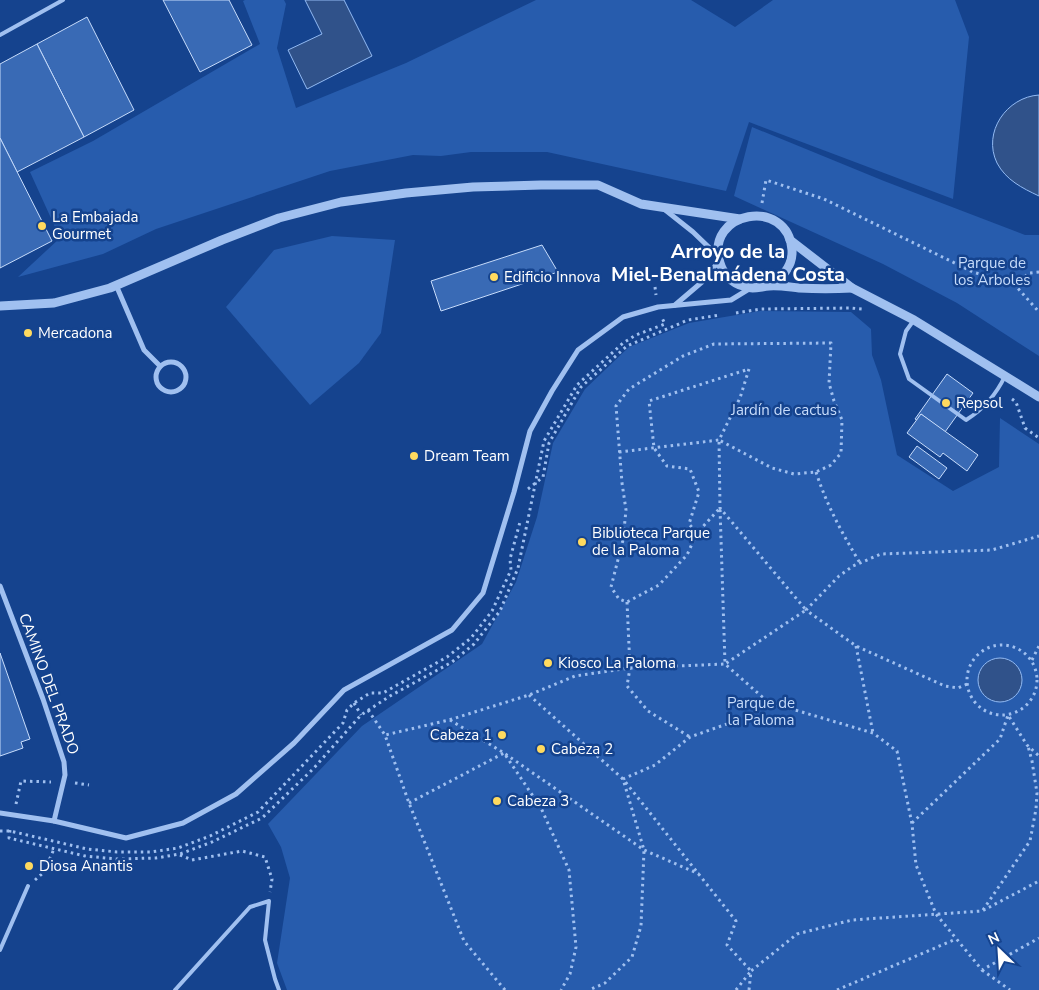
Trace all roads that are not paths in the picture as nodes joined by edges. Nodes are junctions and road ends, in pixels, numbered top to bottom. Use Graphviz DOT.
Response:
graph roads {
  1 [pos="63,0"];
  2 [pos="0,35"];
  3 [pos="664,208"];
  4 [pos="740,219"];
  5 [pos="790,240"];
  6 [pos="718,258"];
  7 [pos="116,285"];
  8 [pos="768,286"];
  9 [pos="749,288"];
  10 [pos="852,288"];
  11 [pos="674,305"];
  12 [pos="0,306"];
  13 [pos="914,320"];
  14 [pos="160,366"];
  15 [pos="1005,376"];
  16 [pos="1039,397"];
  17 [pos="0,586"];
  18 [pos="0,813"];
  19 [pos="54,821"];
  20 [pos="28,886"];
  21 [pos="0,950"];
  22 [pos="175,990"];
  23 [pos="279,990"];
  1 -- 2 [label="lane"];
  3 -- 4 [label="street"];
  3 -- 6 [label="street"];
  3 -- 7 [label="street"];
  4 -- 5 [label="street"];
  4 -- 6 [label="street"];
  5 -- 8 [label="street"];
  5 -- 10 [label="street"];
  6 -- 9 [label="street"];
  6 -- 11 [label="street"];
  7 -- 12 [label="street"];
  7 -- 14 [label="street"];
  8 -- 9 [label="street"];
  8 -- 10 [label="street"];
  9 -- 11 [label="street"];
  10 -- 13 [label="street"];
  11 -- 19 [label="street"];
  13 -- 15 [label="street"];
  13 -- 15 [label="lane"];
  14 -- 14 [label="street"];
  15 -- 16 [label="street"];
  17 -- 19 [label="street, CAMINO DEL PRADO"];
  18 -- 19 [label="street"];
  20 -- 21 [label="lane"];
  22 -- 23 [label="lane"];
}
